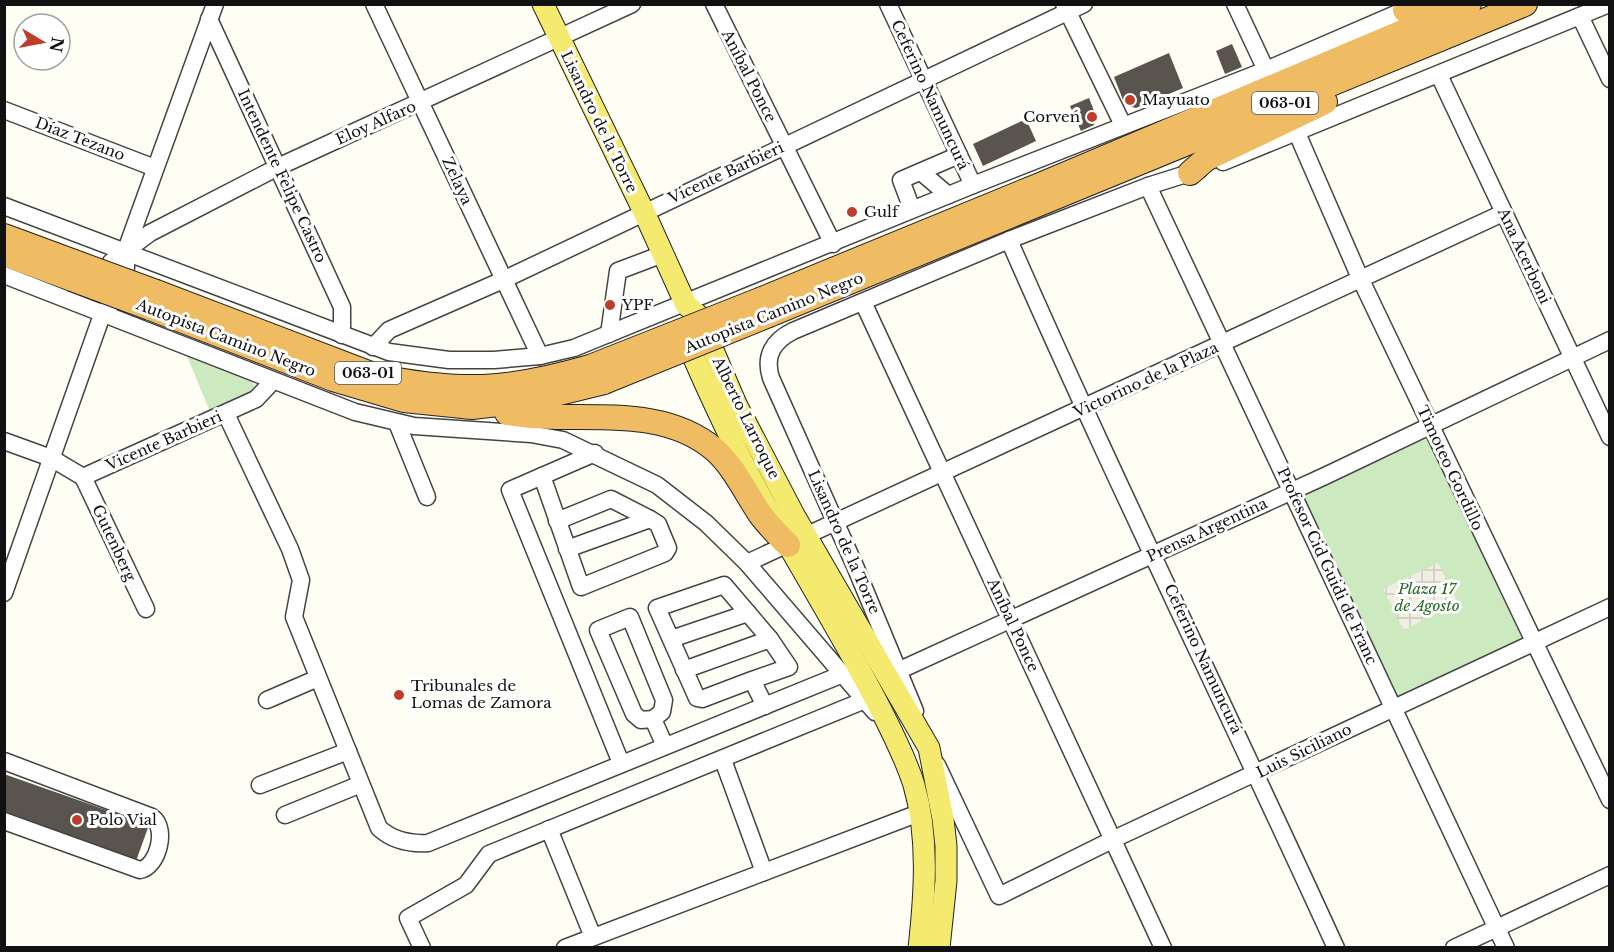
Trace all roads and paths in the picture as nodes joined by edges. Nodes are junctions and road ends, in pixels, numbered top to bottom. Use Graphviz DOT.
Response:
graph roads {
  1 [pos="374,4"];
  2 [pos="543,4"];
  3 [pos="632,4"];
  4 [pos="888,4"];
  5 [pos="1084,4"];
  6 [pos="1235,4"];
  7 [pos="1438,4"];
  8 [pos="1469,4"];
  9 [pos="1526,4"];
  10 [pos="1609,4"];
  11 [pos="716,5"];
  12 [pos="1409,6"];
  13 [pos="1066,8"];
  14 [pos="212,12"];
  15 [pos="1580,16"];
  16 [pos="559,39"];
  17 [pos="1428,43"];
  18 [pos="1266,70"];
  19 [pos="1439,75"];
  20 [pos="923,79"];
  21 [pos="1610,80"];
  22 [pos="420,103"];
  23 [pos="4,110"];
  24 [pos="1123,125"];
  25 [pos="1297,133"];
  26 [pos="785,146"];
  27 [pos="959,156"];
  28 [pos="278,167"];
  29 [pos="155,168"];
  30 [pos="921,172"];
  31 [pos="1190,173"];
  32 [pos="973,184"];
  33 [pos="1148,186"];
  34 [pos="948,195"];
  35 [pos="4,206"];
  36 [pos="912,209"];
  37 [pos="644,212"];
  38 [pos="1503,213"];
  39 [pos="4,236"];
  40 [pos="1009,240"];
  41 [pos="833,244"];
  42 [pos="126,250"];
  43 [pos="4,254"];
  44 [pos="663,254"];
  45 [pos="75,271"];
  46 [pos="4,275"];
  47 [pos="1360,278"];
  48 [pos="503,280"];
  49 [pos="153,300"];
  50 [pos="863,302"];
  51 [pos="686,304"];
  52 [pos="766,307"];
  53 [pos="103,312"];
  54 [pos="609,334"];
  55 [pos="342,335"];
  56 [pos="1610,340"];
  57 [pos="1223,344"];
  58 [pos="373,347"];
  59 [pos="540,356"];
  60 [pos="1572,358"];
  61 [pos="597,374"];
  62 [pos="273,381"];
  63 [pos="472,407"];
  64 [pos="1083,409"];
  65 [pos="226,414"];
  66 [pos="397,423"];
  67 [pos="1430,426"];
  68 [pos="1610,437"];
  69 [pos="4,441"];
  70 [pos="595,453"];
  71 [pos="51,458"];
  72 [pos="943,474"];
  73 [pos="542,476"];
  74 [pos="83,477"];
  75 [pos="1292,491"];
  76 [pos="427,497"];
  77 [pos="650,519"];
  78 [pos="557,521"];
  79 [pos="836,522"];
  80 [pos="797,540"];
  81 [pos="567,549"];
  82 [pos="1155,554"];
  83 [pos="747,563"];
  84 [pos="4,593"];
  85 [pos="1610,607"];
  86 [pos="146,609"];
  87 [pos="748,613"];
  88 [pos="1011,620"];
  89 [pos="671,639"];
  90 [pos="770,639"];
  91 [pos="1536,642"];
  92 [pos="684,670"];
  93 [pos="900,670"];
  94 [pos="843,674"];
  95 [pos="318,678"];
  96 [pos="752,680"];
  97 [pos="267,700"];
  98 [pos="865,700"];
  99 [pos="765,706"];
  100 [pos="1394,708"];
  101 [pos="653,719"];
  102 [pos="890,729"];
  103 [pos="926,743"];
  104 [pos="665,746"];
  105 [pos="348,751"];
  106 [pos="723,760"];
  107 [pos="4,761"];
  108 [pos="621,764"];
  109 [pos="1257,774"];
  110 [pos="361,784"];
  111 [pos="260,785"];
  112 [pos="1610,800"];
  113 [pos="919,813"];
  114 [pos="285,815"];
  115 [pos="4,821"];
  116 [pos="549,829"];
  117 [pos="1114,839"];
  118 [pos="764,872"];
  119 [pos="1610,875"];
  120 [pos="999,896"];
  121 [pos="1497,928"];
  122 [pos="593,937"];
  123 [pos="422,948"];
  124 [pos="565,948"];
  125 [pos="919,948"];
  126 [pos="939,948"];
  127 [pos="1163,948"];
  128 [pos="1336,948"];
  129 [pos="1454,948"];
  130 [pos="1506,948"];
  1 -- 22 [label="street, Zelaya"];
  2 -- 16 [label="main road, Lisandro de la Torre"];
  3 -- 16 [label="street, Eloy Alfaro"];
  4 -- 20 [label="street, Ceferino Namuncurá"];
  5 -- 13 [label="street, Vicente Barbieri"];
  6 -- 18 [label="street"];
  7 -- 12 [label="highway"];
  8 -- 52 [label="highway, Autopista Camino Negro / 063-01"];
  9 -- 17 [label="highway, Autopista Camino Negro / 063-01"];
  10 -- 15 [label="street"];
  11 -- 26 [label="street, Aníbal Ponce"];
  12 -- 18 [label="street"];
  13 -- 20 [label="street, Vicente Barbieri"];
  13 -- 24 [label="street"];
  14 -- 28 [label="street, Intendente Felipe Castro"];
  14 -- 29 [label="street"];
  15 -- 19 [label="street"];
  15 -- 21 [label="street"];
  16 -- 22 [label="street, Eloy Alfaro"];
  16 -- 37 [label="main road, Lisandro de la Torre"];
  17 -- 31 [label="highway"];
  17 -- 52 [label="highway, Autopista Camino Negro / 063-01"];
  18 -- 24 [label="street"];
  19 -- 25 [label="street"];
  19 -- 38 [label="street, Ana Acerboni"];
  20 -- 26 [label="street, Vicente Barbieri"];
  20 -- 27 [label="street, Ceferino Namuncurá"];
  22 -- 28 [label="street, Eloy Alfaro"];
  22 -- 48 [label="street, Zelaya"];
  23 -- 29 [label="street, Díaz Tezano"];
  24 -- 32 [label="street"];
  25 -- 31 [label="street"];
  25 -- 47 [label="street, Timoteo Gordillo"];
  26 -- 37 [label="street, Vicente Barbieri"];
  26 -- 41 [label="street, Aníbal Ponce"];
  27 -- 30 [label="street"];
  27 -- 32 [label="street, Ceferino Namuncurá"];
  28 -- 42 [label="street, Eloy Alfaro"];
  28 -- 55 [label="street, Intendente Felipe Castro"];
  29 -- 42 [label="street"];
  30 -- 34 [label="street"];
  30 -- 36 [label="street"];
  31 -- 33 [label="street"];
  32 -- 34 [label="street"];
  33 -- 40 [label="street"];
  33 -- 57 [label="street, Profesor Cid Guidi de Franc"];
  34 -- 36 [label="street"];
  35 -- 42 [label="street"];
  36 -- 41 [label="street"];
  37 -- 44 [label="main road, Lisandro de la Torre"];
  37 -- 48 [label="street, Vicente Barbieri"];
  38 -- 47 [label="street, Victorino de la Plaza"];
  38 -- 60 [label="street, Ana Acerboni"];
  39 -- 45 [label="highway, Autopista Camino Negro / 063-01"];
  40 -- 50 [label="street"];
  40 -- 64 [label="street, Ceferino Namuncurá"];
  41 -- 51 [label="street"];
  42 -- 53 [label="street"];
  42 -- 55 [label="street"];
  43 -- 45 [label="highway, Autopista Camino Negro / 063-01"];
  44 -- 51 [label="main road, Lisandro de la Torre"];
  44 -- 54 [label="street"];
  45 -- 49 [label="highway, Autopista Camino Negro / 063-01, bridge"];
  46 -- 53 [label="street"];
  47 -- 57 [label="street, Victorino de la Plaza"];
  47 -- 67 [label="street, Timoteo Gordillo"];
  48 -- 58 [label="street, Vicente Barbieri"];
  48 -- 59 [label="street, Zelaya"];
  49 -- 61 [label="highway, Autopista Camino Negro / 063-01"];
  49 -- 63 [label="highway, Autopista Camino Negro / 063-01"];
  50 -- 72 [label="street, Aníbal Ponce"];
  50 -- 79 [label="street, Lisandro de la Torre"];
  51 -- 54 [label="street"];
  51 -- 80 [label="main road, Alberto Larroque"];
  52 -- 61 [label="highway, Autopista Camino Negro / 063-01, bridge"];
  53 -- 62 [label="street"];
  53 -- 71 [label="street"];
  54 -- 59 [label="street"];
  55 -- 58 [label="street"];
  56 -- 60 [label="street, Prensa Argentina"];
  57 -- 64 [label="street, Victorino de la Plaza"];
  57 -- 75 [label="street, Profesor Cid Guidi de Franc"];
  58 -- 59 [label="street"];
  60 -- 67 [label="street, Prensa Argentina"];
  60 -- 68 [label="street, Ana Acerboni"];
  61 -- 63 [label="highway, Autopista Camino Negro / 063-01"];
  62 -- 65 [label="street, Vicente Barbieri"];
  62 -- 66 [label="street"];
  63 -- 80 [label="highway"];
  64 -- 72 [label="street, Victorino de la Plaza"];
  64 -- 82 [label="street, Ceferino Namuncurá"];
  65 -- 74 [label="street, Vicente Barbieri"];
  65 -- 95 [label="street"];
  66 -- 70 [label="street"];
  66 -- 76 [label="street"];
  67 -- 75 [label="street, Prensa Argentina"];
  67 -- 91 [label="street, Timoteo Gordillo"];
  69 -- 71 [label="street"];
  70 -- 73 [label="street"];
  70 -- 83 [label="street"];
  71 -- 74 [label="street"];
  71 -- 84 [label="street"];
  72 -- 79 [label="street, Victorino de la Plaza"];
  72 -- 88 [label="street, Aníbal Ponce"];
  73 -- 78 [label="street"];
  73 -- 108 [label="street"];
  74 -- 86 [label="street, Gutenberg"];
  75 -- 82 [label="street, Prensa Argentina"];
  75 -- 100 [label="street, Profesor Cid Guidi de Franc"];
  77 -- 78 [label="street"];
  77 -- 81 [label="street"];
  77 -- 81 [label="street"];
  78 -- 81 [label="street"];
  79 -- 80 [label="street, Victorino de la Plaza"];
  79 -- 93 [label="street, Lisandro de la Torre"];
  80 -- 83 [label="street, Victorino de la Plaza"];
  80 -- 102 [label="main road, Alberto Larroque"];
  80 -- 103 [label="main road, Alberto Larroque"];
  82 -- 88 [label="street, Prensa Argentina"];
  82 -- 109 [label="street, Ceferino Namuncurá"];
  83 -- 94 [label="street"];
  85 -- 91 [label="street, Luis Siciliano"];
  87 -- 89 [label="street"];
  87 -- 89 [label="street"];
  87 -- 90 [label="street"];
  88 -- 93 [label="street, Prensa Argentina"];
  88 -- 117 [label="street, Aníbal Ponce"];
  89 -- 92 [label="street"];
  90 -- 92 [label="street"];
  90 -- 96 [label="street"];
  91 -- 100 [label="street, Luis Siciliano"];
  91 -- 112 [label="street, Timoteo Gordillo"];
  92 -- 96 [label="street"];
  93 -- 103 [label="street, Lisandro de la Torre"];
  94 -- 98 [label="street"];
  94 -- 99 [label="street"];
  95 -- 97 [label="street"];
  95 -- 105 [label="street"];
  96 -- 99 [label="street"];
  98 -- 102 [label="street"];
  98 -- 106 [label="street"];
  99 -- 104 [label="street"];
  100 -- 109 [label="street, Luis Siciliano"];
  100 -- 121 [label="street, Profesor Cid Guidi de Franc"];
  101 -- 101 [label="street"];
  101 -- 104 [label="street"];
  102 -- 113 [label="main road, Alberto Larroque"];
  103 -- 120 [label="street, Lisandro de la Torre"];
  103 -- 126 [label="main road, Alberto Larroque"];
  104 -- 108 [label="street"];
  105 -- 110 [label="street"];
  105 -- 111 [label="street"];
  106 -- 116 [label="street"];
  106 -- 118 [label="street"];
  107 -- 115 [label="street"];
  108 -- 110 [label="street"];
  109 -- 117 [label="street, Luis Siciliano"];
  109 -- 128 [label="street, Ceferino Namuncurá"];
  110 -- 114 [label="street"];
  113 -- 118 [label="street"];
  113 -- 125 [label="main road, Alberto Larroque"];
  116 -- 122 [label="street"];
  116 -- 123 [label="street"];
  117 -- 120 [label="street, Luis Siciliano"];
  117 -- 127 [label="street, Aníbal Ponce"];
  118 -- 122 [label="street"];
  119 -- 121 [label="street"];
  121 -- 129 [label="street"];
  121 -- 130 [label="street, Profesor Cid Guidi de Franc"];
  122 -- 124 [label="street"];
}
